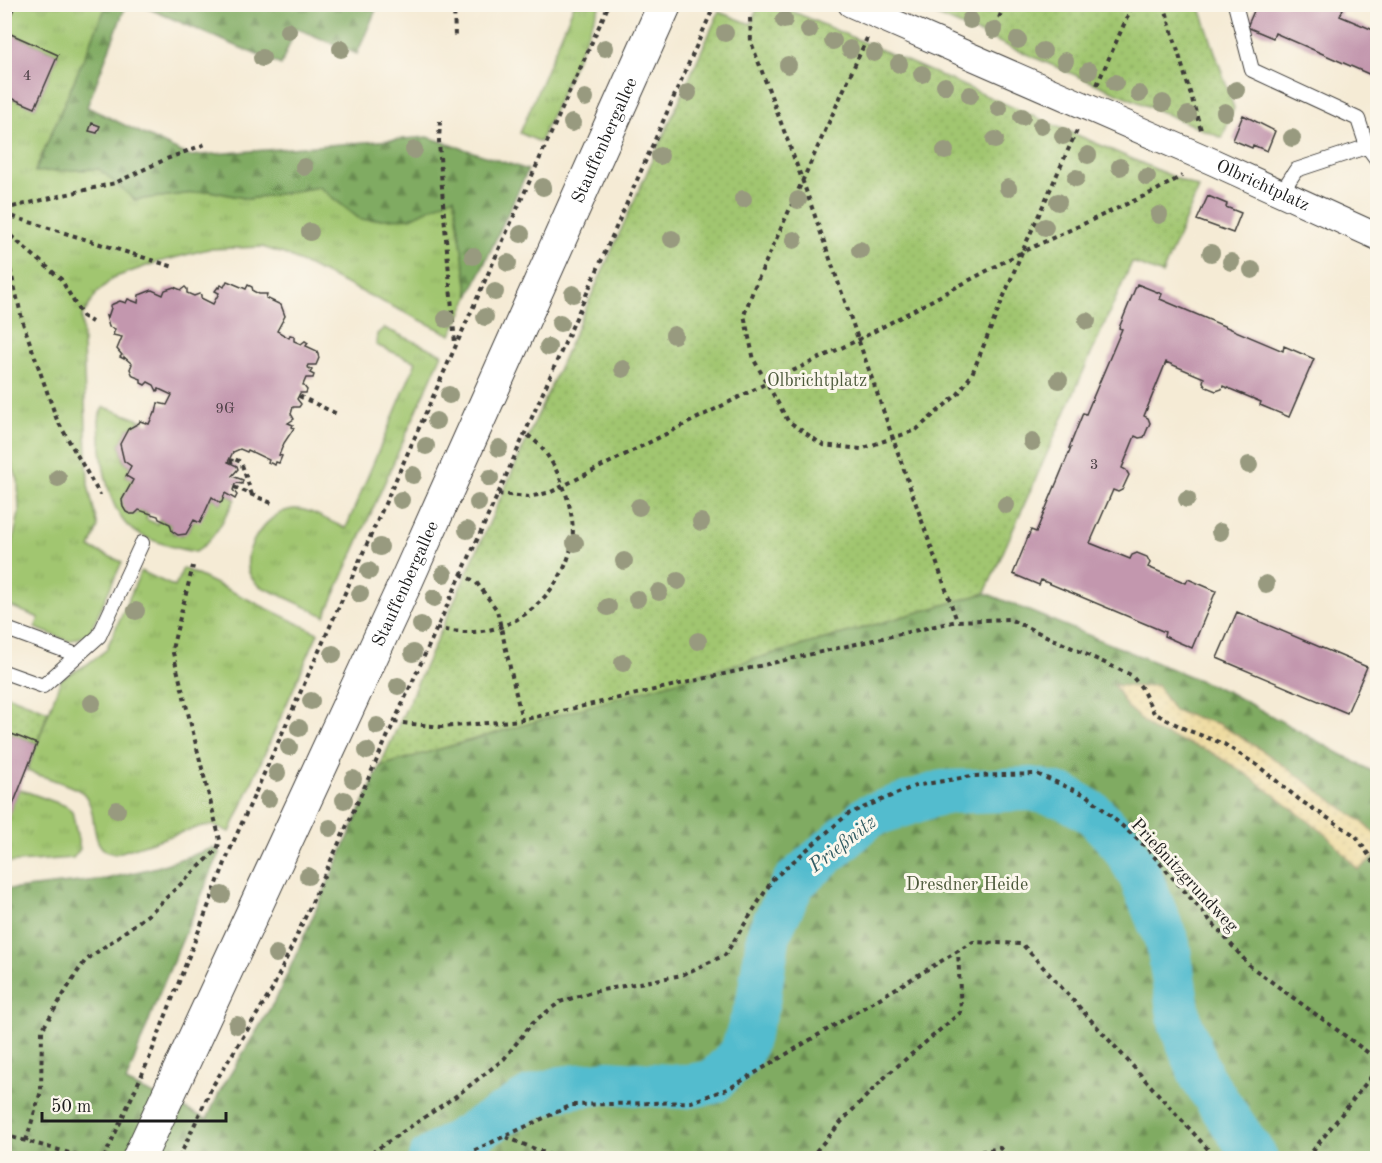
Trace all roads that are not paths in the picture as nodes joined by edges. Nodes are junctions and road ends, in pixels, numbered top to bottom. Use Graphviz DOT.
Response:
graph roads {
  1 [pos="665,4"];
  2 [pos="851,4"];
  3 [pos="1235,4"];
  4 [pos="1372,145"];
  5 [pos="1377,161"];
  6 [pos="1281,193"];
  7 [pos="1377,237"];
  8 [pos="142,543"];
  9 [pos="4,628"];
  10 [pos="77,655"];
  11 [pos="4,672"];
  12 [pos="139,1158"];
  1 -- 12 [label="main road, Stauffenbergallee"];
  2 -- 6 [label="street, Olbrichtplatz"];
  3 -- 4 [label="lane"];
  4 -- 5 [label="lane"];
  4 -- 6 [label="lane"];
  6 -- 7 [label="street, Olbrichtplatz"];
  8 -- 10 [label="lane"];
  9 -- 10 [label="lane"];
  10 -- 11 [label="lane"];
}
